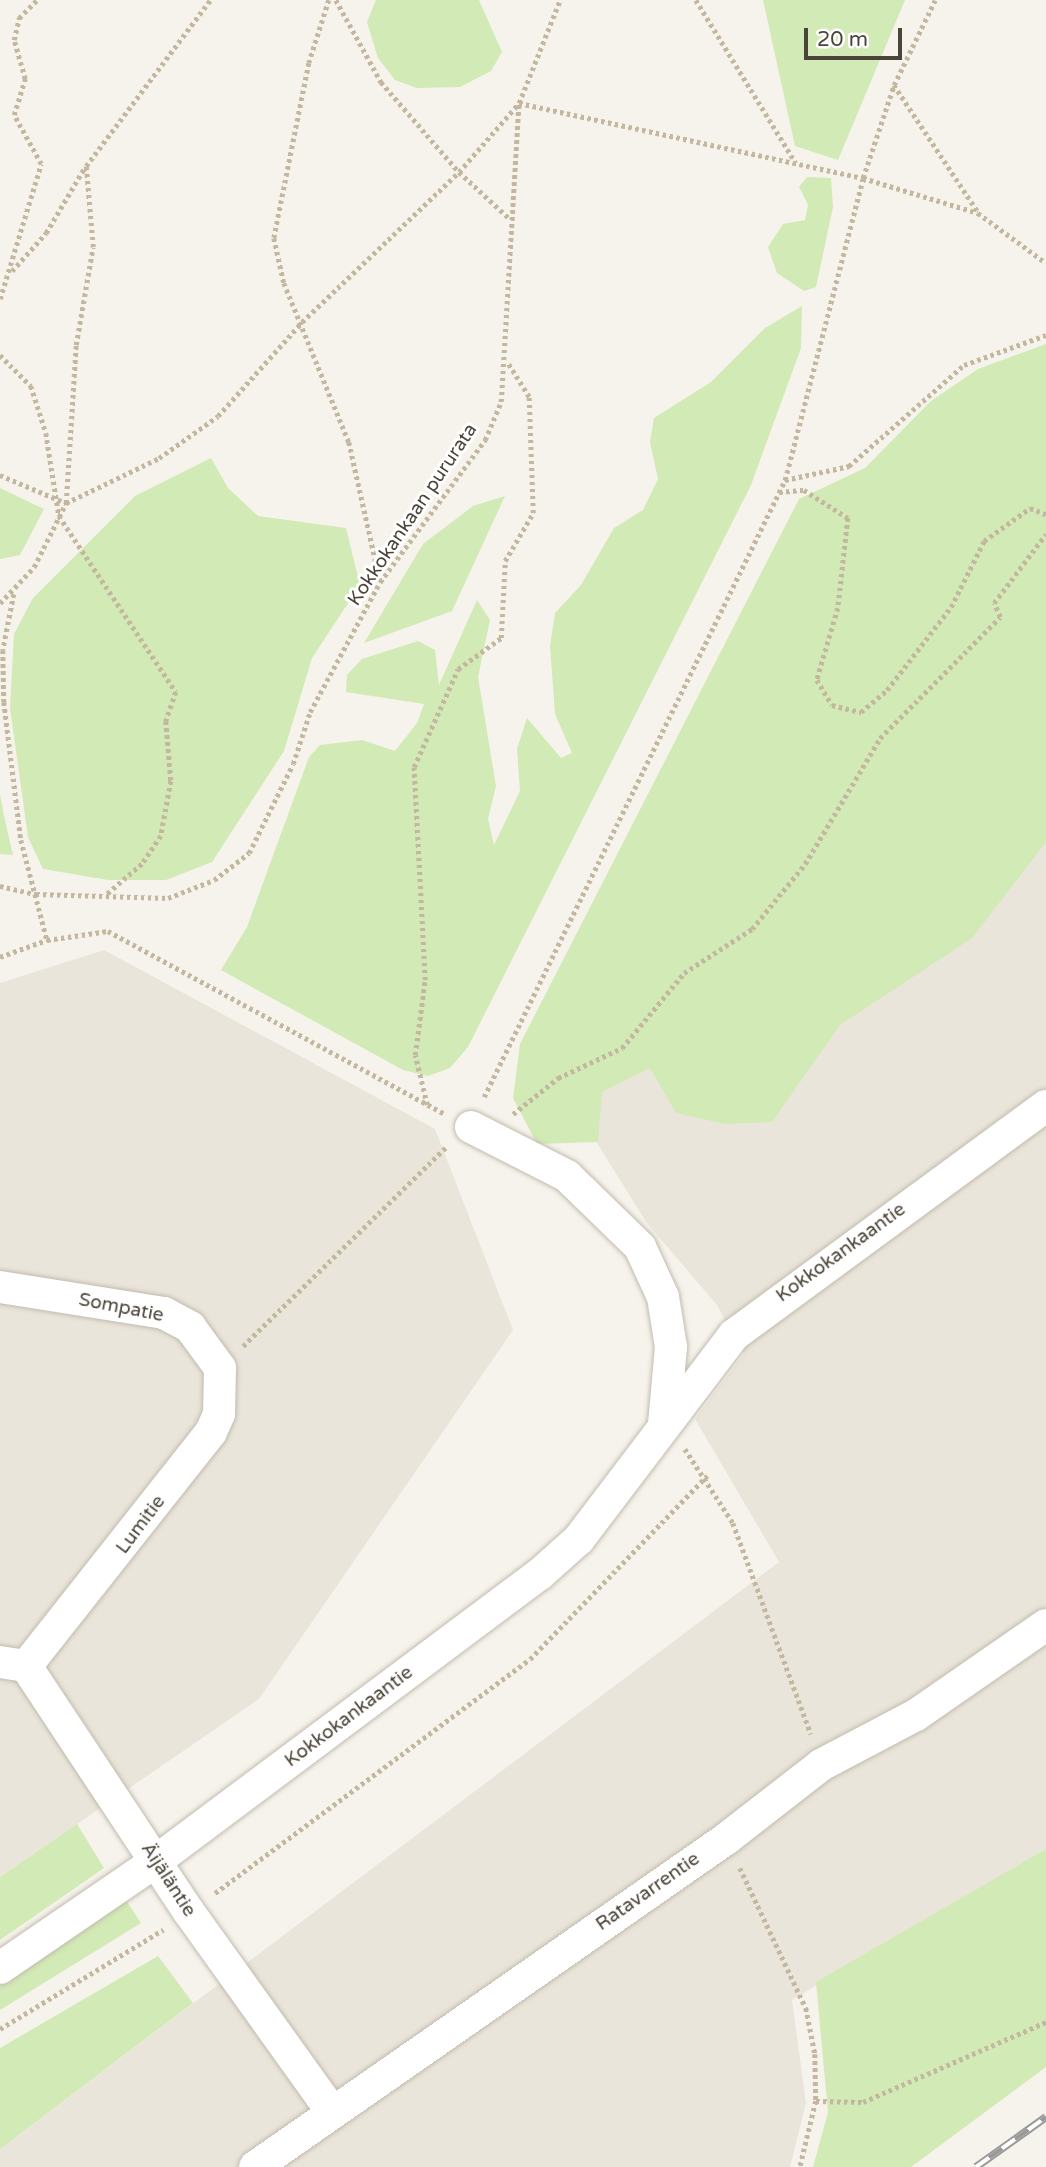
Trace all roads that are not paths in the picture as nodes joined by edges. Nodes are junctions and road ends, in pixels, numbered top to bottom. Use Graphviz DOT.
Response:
graph roads {
  1 [pos="1046,1106"];
  2 [pos="471,1127"];
  3 [pos="0,1287"];
  4 [pos="220,1368"];
  5 [pos="663,1428"];
  6 [pos="1046,1625"];
  7 [pos="13,1664"];
  8 [pos="156,1861"];
  9 [pos="0,1968"];
  10 [pos="331,2110"];
  11 [pos="255,2167"];
  1 -- 5 [label="street, Kokkokankaantie"];
  2 -- 5 [label="street"];
  3 -- 4 [label="street, Sompatie"];
  4 -- 7 [label="street, Lumitie"];
  5 -- 8 [label="street, Kokkokankaantie"];
  6 -- 10 [label="street, Ratavarrentie"];
  7 -- 8 [label="street, Äijäläntie"];
  8 -- 9 [label="street, Kokkokankaantie"];
  8 -- 10 [label="street, Äijäläntie"];
  10 -- 11 [label="street, Ratavarrentie"];
}
